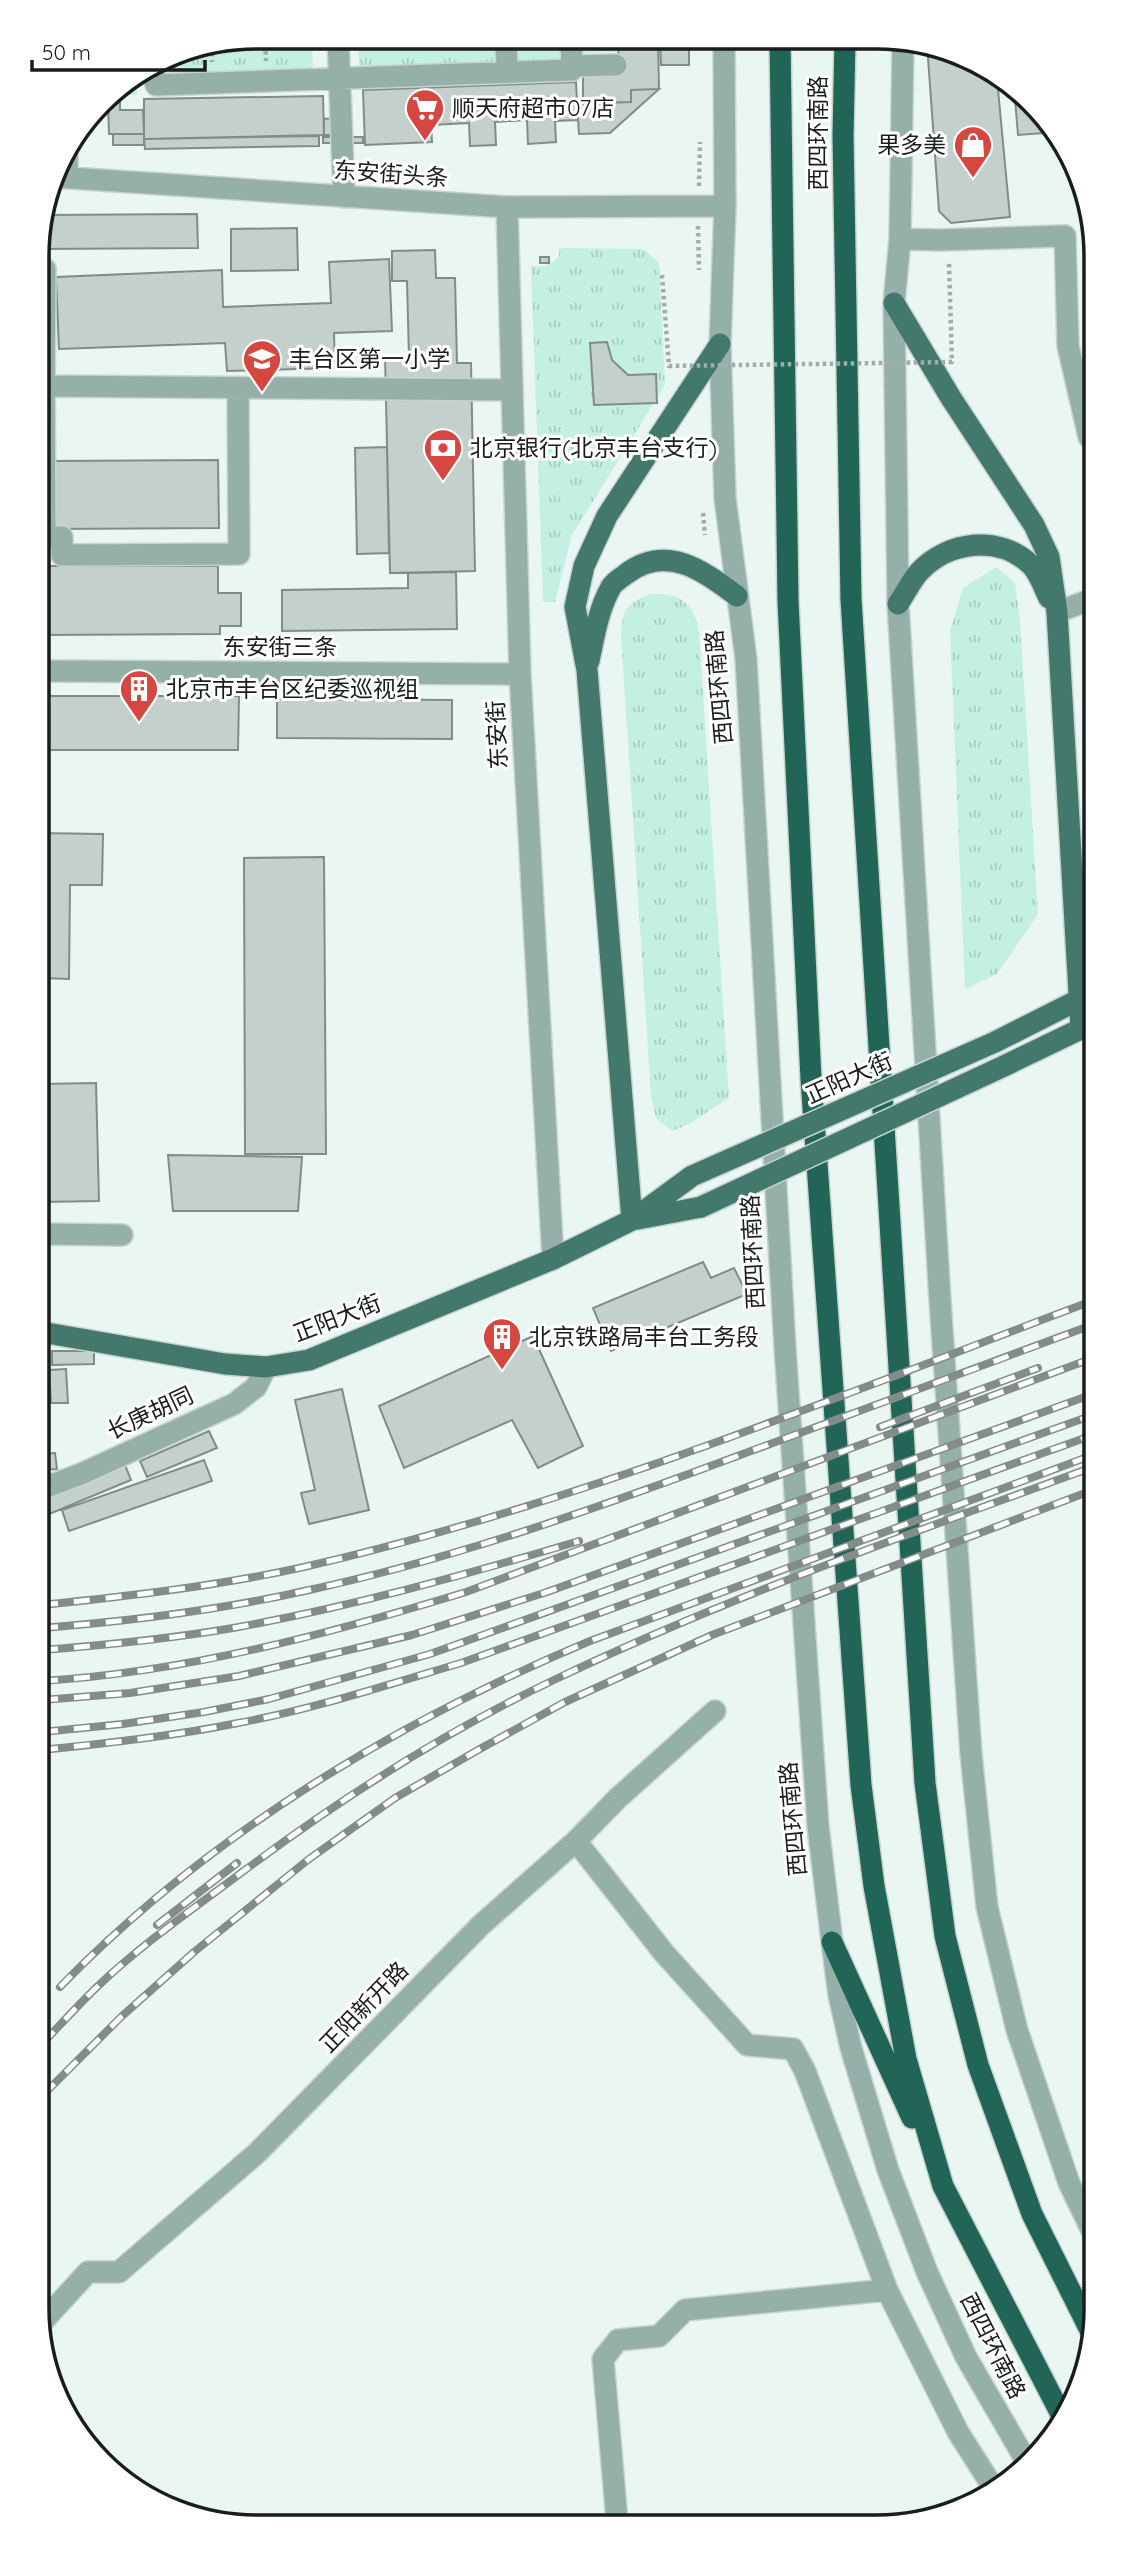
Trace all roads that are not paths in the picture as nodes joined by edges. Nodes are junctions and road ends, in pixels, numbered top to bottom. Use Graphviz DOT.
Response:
graph roads {
  1 [pos="339,49"];
  2 [pos="506,49"];
  3 [pos="571,49"];
  4 [pos="724,49"];
  5 [pos="780,49"];
  6 [pos="845,49"];
  7 [pos="857,49"];
  8 [pos="903,51"];
  9 [pos="616,65"];
  10 [pos="572,66"];
  11 [pos="506,72"];
  12 [pos="154,76"];
  13 [pos="340,78"];
  14 [pos="843,136"];
  15 [pos="65,178"];
  16 [pos="345,197"];
  17 [pos="725,205"];
  18 [pos="506,207"];
  19 [pos="900,239"];
  20 [pos="894,303"];
  21 [pos="720,344"];
  22 [pos="49,386"];
  23 [pos="238,389"];
  24 [pos="512,390"];
  25 [pos="1084,415"];
  26 [pos="49,537"];
  27 [pos="737,596"];
  28 [pos="1084,602"];
  29 [pos="898,604"];
  30 [pos="1057,612"];
  31 [pos="587,670"];
  32 [pos="49,671"];
  33 [pos="520,674"];
  34 [pos="1084,970"];
  35 [pos="1084,997"];
  36 [pos="1084,1027"];
  37 [pos="632,1220"];
  38 [pos="49,1234"];
  39 [pos="122,1235"];
  40 [pos="553,1258"];
  41 [pos="49,1333"];
  42 [pos="266,1367"];
  43 [pos="49,1486"];
  44 [pos="715,1711"];
  45 [pos="576,1841"];
  46 [pos="832,1942"];
  47 [pos="943,2186"];
  48 [pos="1084,2213"];
  49 [pos="887,2290"];
  50 [pos="49,2314"];
  51 [pos="1084,2318"];
  52 [pos="1058,2408"];
  53 [pos="1022,2455"];
  54 [pos="989,2482"];
  55 [pos="616,2515"];
  1 -- 13 [label="street"];
  2 -- 11 [label="street"];
  3 -- 10 [label="street"];
  4 -- 17 [label="street, 西四环南路"];
  5 -- 47 [label="highway, 西四环南路"];
  6 -- 14 [label="highway, 西四环南路"];
  7 -- 14 [label="highway"];
  8 -- 19 [label="street"];
  9 -- 10 [label="street"];
  10 -- 11 [label="street"];
  11 -- 13 [label="street"];
  12 -- 13 [label="street"];
  13 -- 16 [label="street"];
  14 -- 51 [label="highway, 西四环南路"];
  15 -- 16 [label="street, 东安街头条"];
  16 -- 18 [label="street, 东安街头条"];
  17 -- 18 [label="street, 东安街头条"];
  17 -- 21 [label="street, 西四环南路"];
  18 -- 24 [label="street, 东安街"];
  19 -- 20 [label="street"];
  19 -- 25 [label="street"];
  20 -- 29 [label="street"];
  20 -- 30 [label="main road"];
  21 -- 27 [label="street, 西四环南路"];
  21 -- 31 [label="main road"];
  22 -- 23 [label="street"];
  23 -- 24 [label="street"];
  23 -- 26 [label="street"];
  24 -- 33 [label="street, 东安街"];
  27 -- 31 [label="main road"];
  27 -- 46 [label="street, 西四环南路"];
  28 -- 30 [label="street"];
  29 -- 30 [label="main road"];
  29 -- 48 [label="street"];
  30 -- 34 [label="main road"];
  31 -- 37 [label="main road"];
  32 -- 33 [label="street, 东安街三条"];
  33 -- 40 [label="street, 东安街"];
  35 -- 37 [label="main road, 正阳大街, bridge"];
  36 -- 37 [label="main road, 正阳大街, bridge"];
  37 -- 40 [label="main road, 正阳大街"];
  38 -- 39 [label="street"];
  40 -- 42 [label="main road, 正阳大街"];
  41 -- 42 [label="main road, 正阳大街"];
  42 -- 43 [label="street, 长庚胡同"];
  44 -- 45 [label="street, 正阳新开路"];
  45 -- 49 [label="street"];
  45 -- 50 [label="street, 正阳新开路"];
  46 -- 47 [label="highway"];
  46 -- 53 [label="street, 西四环南路"];
  47 -- 52 [label="highway, 西四环南路"];
  49 -- 54 [label="street"];
  49 -- 55 [label="street"];
}
